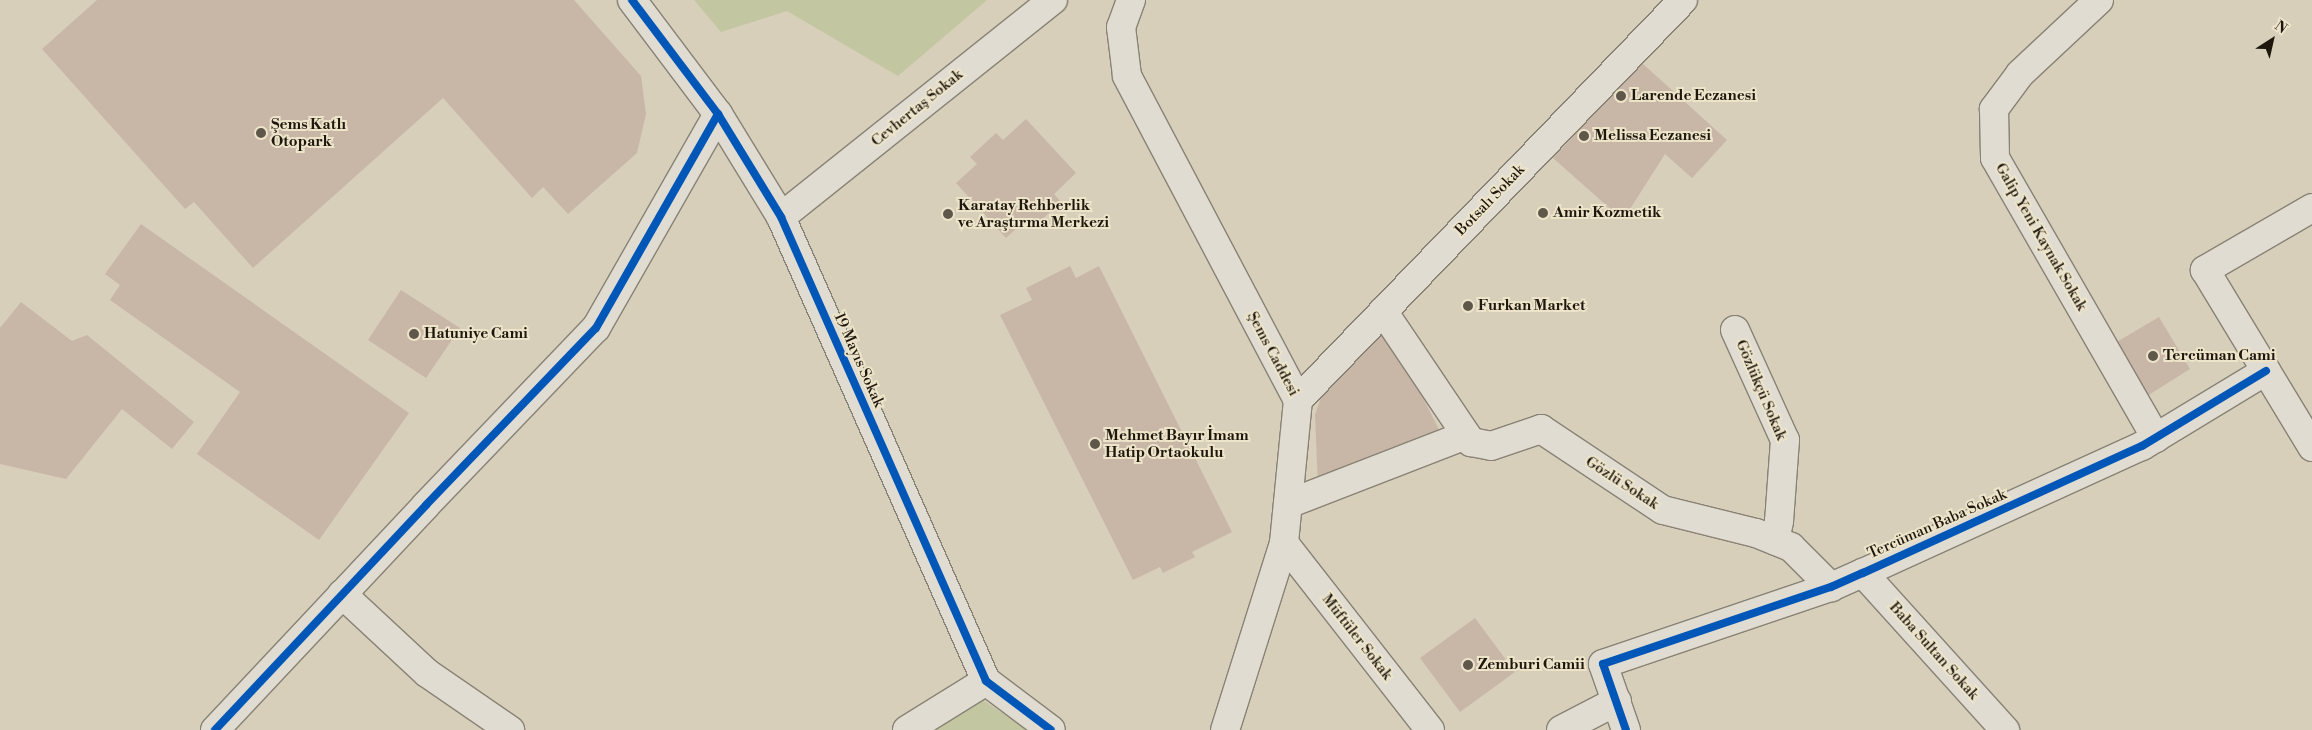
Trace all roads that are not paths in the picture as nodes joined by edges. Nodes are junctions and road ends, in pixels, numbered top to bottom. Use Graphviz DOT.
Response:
graph roads {
  1 [pos="632,0"];
  2 [pos="1053,0"];
  3 [pos="1131,0"];
  4 [pos="1682,0"];
  5 [pos="2099,0"];
  6 [pos="718,114"];
  7 [pos="2312,208"];
  8 [pos="781,217"];
  9 [pos="1383,311"];
  10 [pos="1736,330"];
  11 [pos="2266,371"];
  12 [pos="1298,400"];
  13 [pos="1466,435"];
  14 [pos="2156,438"];
  15 [pos="2312,447"];
  16 [pos="1288,504"];
  17 [pos="1775,541"];
  18 [pos="1284,543"];
  19 [pos="1863,573"];
  20 [pos="1831,587"];
  21 [pos="342,594"];
  22 [pos="986,681"];
  23 [pos="1617,701"];
  24 [pos="215,730"];
  25 [pos="510,730"];
  26 [pos="907,730"];
  27 [pos="1051,730"];
  28 [pos="1225,730"];
  29 [pos="1430,730"];
  30 [pos="1561,730"];
  31 [pos="1626,730"];
  32 [pos="2005,730"];
  1 -- 6 [label="street, 19 Mayıs Sokak"];
  2 -- 8 [label="street, Cevhertaş Sokak"];
  3 -- 12 [label="street, Şems Caddesi"];
  4 -- 9 [label="street, Botsalı Sokak"];
  5 -- 14 [label="street, Galip Yeni Kaynak Sokak"];
  6 -- 8 [label="street, 19 Mayıs Sokak"];
  6 -- 21 [label="street"];
  7 -- 11 [label="street"];
  8 -- 22 [label="street, 19 Mayıs Sokak"];
  9 -- 12 [label="street, Botsalı Sokak"];
  9 -- 13 [label="street, Gözlü Sokak"];
  10 -- 17 [label="street, Gözlükçü Sokak"];
  11 -- 14 [label="street, Tercüman Baba Sokak"];
  11 -- 15 [label="street"];
  12 -- 16 [label="street, Şems Caddesi"];
  13 -- 16 [label="street"];
  13 -- 17 [label="street, Gözlü Sokak"];
  14 -- 19 [label="street, Tercüman Baba Sokak"];
  16 -- 18 [label="street, Şems Caddesi"];
  17 -- 20 [label="street, Gözlü Sokak"];
  18 -- 28 [label="street, Şems Caddesi"];
  18 -- 29 [label="street, Müftüler Sokak"];
  19 -- 20 [label="street, Tercüman Baba Sokak"];
  19 -- 32 [label="street, Baba Sultan Sokak"];
  20 -- 23 [label="street, Tercüman Baba Sokak"];
  21 -- 24 [label="street"];
  21 -- 25 [label="street"];
  22 -- 26 [label="street"];
  22 -- 27 [label="street, 19 Mayıs Sokak"];
  23 -- 30 [label="street"];
  23 -- 31 [label="street"];
}
